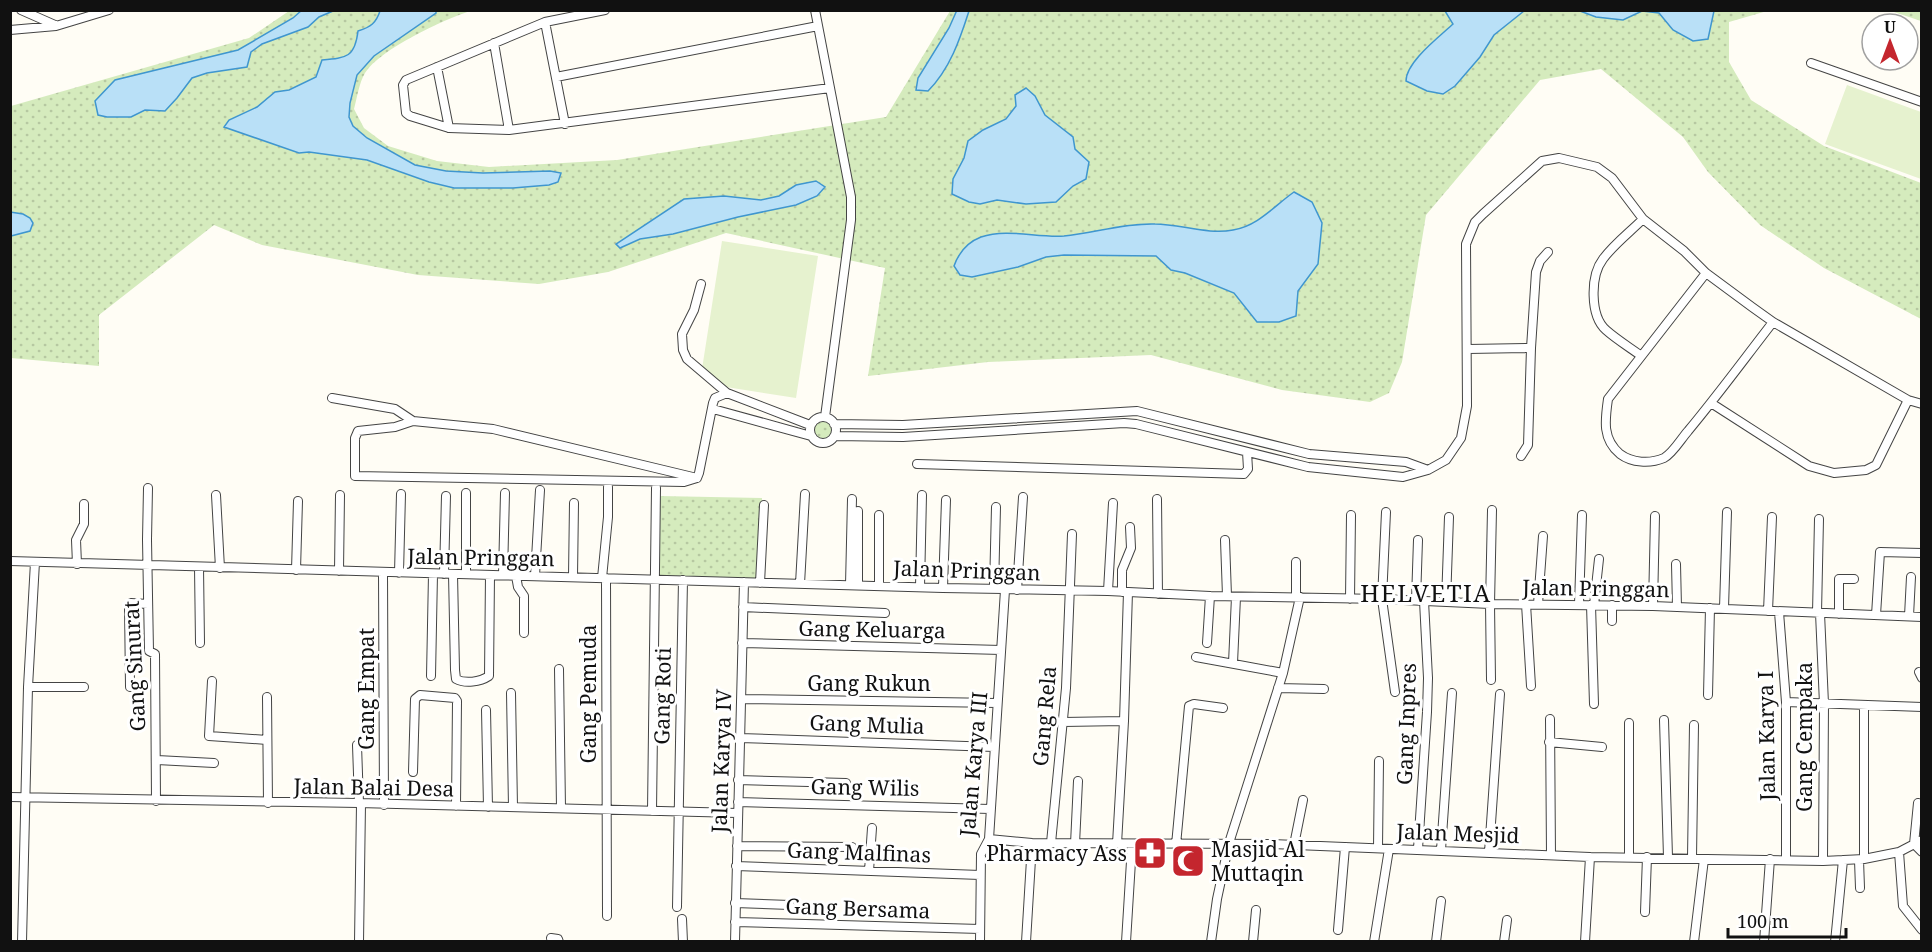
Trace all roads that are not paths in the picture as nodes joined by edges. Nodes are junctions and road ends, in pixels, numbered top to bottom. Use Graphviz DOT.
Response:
graph roads {
  1 [pos="21,10"];
  2 [pos="110,10"];
  3 [pos="605,10"];
  4 [pos="815,10"];
  5 [pos="545,22"];
  6 [pos="56,26"];
  7 [pos="818,26"];
  8 [pos="10,30"];
  9 [pos="494,43"];
  10 [pos="1811,63"];
  11 [pos="437,67"];
  12 [pos="556,77"];
  13 [pos="830,88"];
  14 [pos="1922,102"];
  15 [pos="565,124"];
  16 [pos="449,128"];
  17 [pos="509,130"];
  18 [pos="1643,219"];
  19 [pos="1548,252"];
  20 [pos="1706,273"];
  21 [pos="701,284"];
  22 [pos="1773,322"];
  23 [pos="1531,348"];
  24 [pos="1468,349"];
  25 [pos="1640,355"];
  26 [pos="727,393"];
  27 [pos="332,398"];
  28 [pos="1908,400"];
  29 [pos="1711,403"];
  30 [pos="1922,404"];
  31 [pos="713,409"];
  32 [pos="825,417"];
  33 [pos="1018,418"];
  34 [pos="414,421"];
  35 [pos="834,424"];
  36 [pos="810,425"];
  37 [pos="1018,429"];
  38 [pos="1205,429"];
  39 [pos="811,436"];
  40 [pos="835,436"];
  41 [pos="1200,441"];
  42 [pos="1247,452"];
  43 [pos="1521,456"];
  44 [pos="917,464"];
  45 [pos="1428,470"];
  46 [pos="697,478"];
  47 [pos="608,487"];
  48 [pos="148,488"];
  49 [pos="656,488"];
  50 [pos="540,490"];
  51 [pos="466,493"];
  52 [pos="401,494"];
  53 [pos="506,494"];
  54 [pos="804,494"];
  55 [pos="216,495"];
  56 [pos="340,495"];
  57 [pos="922,495"];
  58 [pos="446,496"];
  59 [pos="1023,497"];
  60 [pos="852,499"];
  61 [pos="946,500"];
  62 [pos="1157,500"];
  63 [pos="298,501"];
  64 [pos="574,503"];
  65 [pos="1113,503"];
  66 [pos="84,504"];
  67 [pos="764,505"];
  68 [pos="996,507"];
  69 [pos="1492,510"];
  70 [pos="858,511"];
  71 [pos="1386,512"];
  72 [pos="1727,512"];
  73 [pos="1351,514"];
  74 [pos="879,515"];
  75 [pos="1582,515"];
  76 [pos="1655,516"];
  77 [pos="1449,517"];
  78 [pos="1772,517"];
  79 [pos="1820,519"];
  80 [pos="1130,527"];
  81 [pos="1072,534"];
  82 [pos="1542,536"];
  83 [pos="1225,540"];
  84 [pos="1418,540"];
  85 [pos="1922,553"];
  86 [pos="1599,559"];
  87 [pos="10,561"];
  88 [pos="35,562"];
  89 [pos="1296,562"];
  90 [pos="77,564"];
  91 [pos="1676,564"];
  92 [pos="148,566"];
  93 [pos="199,567"];
  94 [pos="220,568"];
  95 [pos="296,570"];
  96 [pos="339,571"];
  97 [pos="383,573"];
  98 [pos="399,573"];
  99 [pos="434,574"];
  100 [pos="448,574"];
  101 [pos="466,574"];
  102 [pos="490,575"];
  103 [pos="503,575"];
  104 [pos="516,576"];
  105 [pos="535,576"];
  106 [pos="573,577"];
  107 [pos="1911,577"];
  108 [pos="604,578"];
  109 [pos="1854,579"];
  110 [pos="656,580"];
  111 [pos="683,580"];
  112 [pos="744,582"];
  113 [pos="760,583"];
  114 [pos="800,584"];
  115 [pos="854,585"];
  116 [pos="879,586"];
  117 [pos="920,587"];
  118 [pos="943,588"];
  119 [pos="994,589"];
  120 [pos="1005,590"];
  121 [pos="1017,590"];
  122 [pos="1069,591"];
  123 [pos="1108,591"];
  124 [pos="1125,592"];
  125 [pos="1158,594"];
  126 [pos="1210,596"];
  127 [pos="1227,596"];
  128 [pos="1236,597"];
  129 [pos="1298,597"];
  130 [pos="1350,599"];
  131 [pos="1382,599"];
  132 [pos="1420,601"];
  133 [pos="1446,602"];
  134 [pos="148,604"];
  135 [pos="1490,604"];
  136 [pos="1526,604"];
  137 [pos="1538,604"];
  138 [pos="1579,604"];
  139 [pos="1592,605"];
  140 [pos="1612,605"];
  141 [pos="1653,606"];
  142 [pos="743,607"];
  143 [pos="1677,607"];
  144 [pos="1710,608"];
  145 [pos="1724,608"];
  146 [pos="1768,611"];
  147 [pos="1779,612"];
  148 [pos="885,613"];
  149 [pos="1819,613"];
  150 [pos="1839,614"];
  151 [pos="1876,615"];
  152 [pos="1909,616"];
  153 [pos="1922,617"];
  154 [pos="1612,621"];
  155 [pos="524,633"];
  156 [pos="200,643"];
  157 [pos="742,643"];
  158 [pos="1207,643"];
  159 [pos="1001,650"];
  160 [pos="1196,657"];
  161 [pos="1233,663"];
  162 [pos="559,669"];
  163 [pos="1283,673"];
  164 [pos="431,676"];
  165 [pos="1491,680"];
  166 [pos="212,681"];
  167 [pos="1531,686"];
  168 [pos="28,687"];
  169 [pos="84,687"];
  170 [pos="130,687"];
  171 [pos="1278,688"];
  172 [pos="1324,689"];
  173 [pos="1395,692"];
  174 [pos="511,693"];
  175 [pos="1452,693"];
  176 [pos="1500,694"];
  177 [pos="1708,695"];
  178 [pos="267,697"];
  179 [pos="741,699"];
  180 [pos="1786,702"];
  181 [pos="997,703"];
  182 [pos="1594,704"];
  183 [pos="1824,704"];
  184 [pos="1864,706"];
  185 [pos="1922,707"];
  186 [pos="1223,708"];
  187 [pos="486,710"];
  188 [pos="1550,719"];
  189 [pos="1664,720"];
  190 [pos="1062,722"];
  191 [pos="1124,722"];
  192 [pos="1629,723"];
  193 [pos="1694,725"];
  194 [pos="740,738"];
  195 [pos="267,740"];
  196 [pos="1549,742"];
  197 [pos="357,744"];
  198 [pos="994,747"];
  199 [pos="1602,747"];
  200 [pos="156,760"];
  201 [pos="1379,761"];
  202 [pos="214,763"];
  203 [pos="413,772"];
  204 [pos="738,780"];
  205 [pos="1078,781"];
  206 [pos="846,783"];
  207 [pos="10,797"];
  208 [pos="25,797"];
  209 [pos="1303,800"];
  210 [pos="156,801"];
  211 [pos="738,802"];
  212 [pos="268,803"];
  213 [pos="360,803"];
  214 [pos="1917,803"];
  215 [pos="384,805"];
  216 [pos="456,806"];
  217 [pos="488,807"];
  218 [pos="513,807"];
  219 [pos="561,808"];
  220 [pos="607,809"];
  221 [pos="990,809"];
  222 [pos="652,811"];
  223 [pos="678,812"];
  224 [pos="737,813"];
  225 [pos="872,828"];
  226 [pos="989,840"];
  227 [pos="1918,842"];
  228 [pos="1032,843"];
  229 [pos="1051,843"];
  230 [pos="1229,843"];
  231 [pos="1075,844"];
  232 [pos="1117,844"];
  233 [pos="1132,845"];
  234 [pos="1176,845"];
  235 [pos="1294,845"];
  236 [pos="736,846"];
  237 [pos="852,847"];
  238 [pos="1345,847"];
  239 [pos="1378,848"];
  240 [pos="1389,849"];
  241 [pos="1418,849"];
  242 [pos="1441,850"];
  243 [pos="1489,852"];
  244 [pos="1899,852"];
  245 [pos="1922,852"];
  246 [pos="1551,855"];
  247 [pos="1629,856"];
  248 [pos="1590,857"];
  249 [pos="1647,857"];
  250 [pos="1668,857"];
  251 [pos="1692,858"];
  252 [pos="1704,859"];
  253 [pos="1770,859"];
  254 [pos="1786,859"];
  255 [pos="1843,860"];
  256 [pos="1861,860"];
  257 [pos="1823,861"];
  258 [pos="736,866"];
  259 [pos="869,871"];
  260 [pos="980,874"];
  261 [pos="1860,888"];
  262 [pos="1441,901"];
  263 [pos="735,903"];
  264 [pos="790,905"];
  265 [pos="677,907"];
  266 [pos="1256,910"];
  267 [pos="1645,912"];
  268 [pos="607,916"];
  269 [pos="682,918"];
  270 [pos="1507,920"];
  271 [pos="735,922"];
  272 [pos="980,929"];
  273 [pos="1338,930"];
  274 [pos="1922,930"];
  275 [pos="22,942"];
  276 [pos="358,942"];
  277 [pos="682,942"];
  278 [pos="735,942"];
  279 [pos="980,942"];
  280 [pos="1026,942"];
  281 [pos="1126,942"];
  282 [pos="1211,942"];
  283 [pos="1253,942"];
  284 [pos="1374,942"];
  285 [pos="1436,942"];
  286 [pos="1504,942"];
  287 [pos="1585,942"];
  288 [pos="1694,942"];
  289 [pos="1764,942"];
  290 [pos="1835,942"];
  1 -- 6 [label="street"];
  2 -- 6 [label="street"];
  3 -- 5 [label="street"];
  4 -- 7 [label="street"];
  5 -- 9 [label="street"];
  5 -- 12 [label="street"];
  6 -- 8 [label="street"];
  7 -- 12 [label="street"];
  7 -- 13 [label="street"];
  9 -- 11 [label="street"];
  9 -- 17 [label="street"];
  10 -- 14 [label="street"];
  11 -- 16 [label="street"];
  11 -- 16 [label="street"];
  12 -- 15 [label="street"];
  13 -- 15 [label="street"];
  13 -- 32 [label="street"];
  15 -- 17 [label="street"];
  16 -- 17 [label="street"];
  18 -- 20 [label="street"];
  18 -- 24 [label="street"];
  18 -- 25 [label="street"];
  19 -- 23 [label="street"];
  20 -- 22 [label="street"];
  20 -- 25 [label="street"];
  21 -- 26 [label="street"];
  22 -- 28 [label="street"];
  22 -- 29 [label="street"];
  23 -- 24 [label="street"];
  23 -- 43 [label="street"];
  24 -- 45 [label="street"];
  25 -- 29 [label="street"];
  26 -- 31 [label="street"];
  26 -- 36 [label="street"];
  27 -- 34 [label="street"];
  28 -- 29 [label="street"];
  28 -- 30 [label="street"];
  31 -- 39 [label="street"];
  31 -- 46 [label="street"];
  32 -- 35 [label="street"];
  32 -- 36 [label="street"];
  33 -- 35 [label="street"];
  33 -- 37 [label="street"];
  33 -- 38 [label="street"];
  34 -- 46 [label="street"];
  34 -- 46 [label="street"];
  35 -- 40 [label="street"];
  36 -- 39 [label="street"];
  37 -- 40 [label="street"];
  37 -- 41 [label="street"];
  38 -- 41 [label="street"];
  38 -- 45 [label="street"];
  39 -- 40 [label="street"];
  41 -- 42 [label="street"];
  42 -- 44 [label="street"];
  42 -- 45 [label="street"];
  47 -- 108 [label="street, Gang Pemuda"];
  48 -- 92 [label="street, Gang Sinurat"];
  49 -- 110 [label="street"];
  50 -- 105 [label="street"];
  51 -- 101 [label="street"];
  52 -- 98 [label="street"];
  53 -- 103 [label="street"];
  54 -- 114 [label="street"];
  55 -- 94 [label="street"];
  56 -- 96 [label="street"];
  57 -- 117 [label="street"];
  58 -- 100 [label="street"];
  59 -- 121 [label="street"];
  60 -- 115 [label="street"];
  61 -- 118 [label="street"];
  62 -- 125 [label="street"];
  63 -- 95 [label="street"];
  64 -- 106 [label="street"];
  65 -- 123 [label="street"];
  66 -- 90 [label="street"];
  67 -- 113 [label="street"];
  68 -- 119 [label="street"];
  69 -- 135 [label="street"];
  70 -- 115 [label="street"];
  71 -- 131 [label="street"];
  72 -- 145 [label="street"];
  73 -- 130 [label="street"];
  74 -- 116 [label="street"];
  75 -- 138 [label="street"];
  76 -- 141 [label="street"];
  77 -- 133 [label="street"];
  78 -- 146 [label="street"];
  79 -- 149 [label="street, Gang Cempaka"];
  80 -- 124 [label="street"];
  81 -- 122 [label="street, Gang Rela"];
  82 -- 137 [label="street"];
  83 -- 127 [label="street"];
  84 -- 132 [label="street, Gang Inpres"];
  85 -- 151 [label="street"];
  86 -- 139 [label="street"];
  87 -- 88 [label="street, Jalan Pringgan"];
  88 -- 90 [label="street, Jalan Pringgan"];
  88 -- 168 [label="street"];
  89 -- 129 [label="street"];
  90 -- 92 [label="street, Jalan Pringgan"];
  91 -- 143 [label="street"];
  92 -- 93 [label="street, Jalan Pringgan"];
  92 -- 134 [label="street, Gang Sinurat"];
  93 -- 94 [label="street, Jalan Pringgan"];
  93 -- 156 [label="street"];
  94 -- 95 [label="street, Jalan Pringgan"];
  95 -- 96 [label="street, Jalan Pringgan"];
  96 -- 97 [label="street, Jalan Pringgan"];
  97 -- 98 [label="street, Jalan Pringgan"];
  97 -- 215 [label="street, Gang Empat"];
  98 -- 99 [label="street, Jalan Pringgan"];
  99 -- 100 [label="street, Jalan Pringgan"];
  99 -- 164 [label="street"];
  100 -- 101 [label="street, Jalan Pringgan"];
  100 -- 102 [label="street"];
  101 -- 102 [label="street, Jalan Pringgan"];
  102 -- 103 [label="street, Jalan Pringgan"];
  103 -- 104 [label="street, Jalan Pringgan"];
  104 -- 105 [label="street, Jalan Pringgan"];
  104 -- 155 [label="street"];
  105 -- 106 [label="street, Jalan Pringgan"];
  106 -- 108 [label="street, Jalan Pringgan"];
  107 -- 152 [label="street"];
  108 -- 110 [label="street, Jalan Pringgan"];
  108 -- 220 [label="street, Gang Pemuda"];
  109 -- 150 [label="street"];
  110 -- 111 [label="street, Jalan Pringgan"];
  110 -- 222 [label="street"];
  111 -- 112 [label="street, Jalan Pringgan"];
  111 -- 223 [label="street, Gang Roti"];
  112 -- 113 [label="street, Jalan Pringgan"];
  112 -- 142 [label="street, Jalan Karya IV"];
  113 -- 114 [label="street, Jalan Pringgan"];
  114 -- 115 [label="street, Jalan Pringgan"];
  115 -- 116 [label="street, Jalan Pringgan"];
  116 -- 117 [label="street, Jalan Pringgan"];
  117 -- 118 [label="street, Jalan Pringgan"];
  118 -- 119 [label="street, Jalan Pringgan"];
  119 -- 120 [label="street, Jalan Pringgan"];
  120 -- 121 [label="street, Jalan Pringgan"];
  120 -- 159 [label="street, Jalan Karya III"];
  121 -- 122 [label="street, Jalan Pringgan"];
  122 -- 123 [label="street, Jalan Pringgan"];
  122 -- 190 [label="street, Gang Rela"];
  123 -- 124 [label="street, Jalan Pringgan"];
  124 -- 125 [label="street, Jalan Pringgan"];
  124 -- 191 [label="street"];
  125 -- 126 [label="street, Jalan Pringgan"];
  126 -- 127 [label="street, Jalan Pringgan"];
  126 -- 158 [label="street"];
  127 -- 128 [label="street, Jalan Pringgan"];
  128 -- 129 [label="street, Jalan Pringgan"];
  128 -- 161 [label="street"];
  129 -- 130 [label="street, Jalan Pringgan"];
  129 -- 163 [label="street"];
  130 -- 131 [label="street, Jalan Pringgan"];
  131 -- 132 [label="street, Jalan Pringgan"];
  131 -- 173 [label="street"];
  132 -- 133 [label="street, Jalan Pringgan"];
  132 -- 241 [label="street, Gang Inpres"];
  133 -- 135 [label="street, Jalan Pringgan"];
  134 -- 170 [label="street"];
  134 -- 200 [label="street, Gang Sinurat"];
  135 -- 136 [label="street, Jalan Pringgan"];
  135 -- 165 [label="street"];
  136 -- 137 [label="street, Jalan Pringgan"];
  136 -- 167 [label="street"];
  137 -- 138 [label="street, Jalan Pringgan"];
  138 -- 139 [label="street, Jalan Pringgan"];
  139 -- 140 [label="street, Jalan Pringgan"];
  139 -- 182 [label="street"];
  140 -- 141 [label="street, Jalan Pringgan"];
  140 -- 154 [label="street"];
  141 -- 143 [label="street, Jalan Pringgan"];
  142 -- 148 [label="street"];
  142 -- 157 [label="street, Jalan Karya IV"];
  143 -- 144 [label="street, Jalan Pringgan"];
  144 -- 145 [label="street, Jalan Pringgan"];
  144 -- 177 [label="street"];
  145 -- 146 [label="street, Jalan Pringgan"];
  146 -- 147 [label="street, Jalan Pringgan"];
  147 -- 149 [label="street, Jalan Pringgan"];
  147 -- 180 [label="street, Jalan Karya I"];
  149 -- 150 [label="street, Jalan Pringgan"];
  149 -- 183 [label="street, Gang Cempaka"];
  150 -- 151 [label="street, Jalan Pringgan"];
  151 -- 152 [label="street, Jalan Pringgan"];
  152 -- 153 [label="street, Jalan Pringgan"];
  157 -- 159 [label="street, Gang Keluarga"];
  157 -- 179 [label="street, Jalan Karya IV"];
  159 -- 181 [label="street, Jalan Karya III"];
  160 -- 161 [label="street"];
  161 -- 163 [label="street"];
  162 -- 219 [label="street"];
  163 -- 171 [label="street"];
  166 -- 195 [label="street"];
  168 -- 169 [label="street"];
  168 -- 208 [label="street"];
  171 -- 172 [label="street"];
  171 -- 230 [label="street"];
  174 -- 218 [label="street"];
  175 -- 242 [label="street"];
  176 -- 243 [label="street"];
  178 -- 195 [label="street"];
  179 -- 181 [label="street, Gang Rukun"];
  179 -- 194 [label="street, Jalan Karya IV"];
  180 -- 183 [label="street"];
  180 -- 254 [label="street, Jalan Karya I"];
  181 -- 198 [label="street, Jalan Karya III"];
  183 -- 184 [label="street"];
  183 -- 257 [label="street, Gang Cempaka"];
  184 -- 185 [label="street"];
  184 -- 256 [label="street"];
  186 -- 234 [label="street"];
  187 -- 217 [label="street"];
  188 -- 196 [label="street"];
  189 -- 250 [label="street"];
  190 -- 191 [label="street"];
  190 -- 229 [label="street, Gang Rela"];
  191 -- 232 [label="street"];
  192 -- 247 [label="street"];
  193 -- 251 [label="street"];
  194 -- 198 [label="street, Gang Mulia"];
  194 -- 204 [label="street, Jalan Karya IV"];
  195 -- 212 [label="street"];
  196 -- 199 [label="street"];
  196 -- 246 [label="street"];
  197 -- 213 [label="street"];
  198 -- 221 [label="street, Jalan Karya III"];
  200 -- 202 [label="street"];
  200 -- 210 [label="street, Gang Sinurat"];
  201 -- 239 [label="street"];
  203 -- 216 [label="street"];
  204 -- 206 [label="street"];
  204 -- 211 [label="street, Jalan Karya IV"];
  205 -- 231 [label="street"];
  207 -- 208 [label="street, Jalan Balai Desa"];
  208 -- 210 [label="street, Jalan Balai Desa"];
  208 -- 275 [label="street"];
  209 -- 235 [label="street"];
  210 -- 212 [label="street, Jalan Balai Desa"];
  211 -- 221 [label="street, Gang Wilis"];
  211 -- 224 [label="street, Jalan Karya IV"];
  212 -- 213 [label="street, Jalan Balai Desa"];
  213 -- 215 [label="street, Jalan Balai Desa"];
  213 -- 276 [label="street"];
  214 -- 227 [label="street"];
  215 -- 216 [label="street, Jalan Balai Desa"];
  216 -- 217 [label="street, Jalan Balai Desa"];
  217 -- 218 [label="street, Jalan Balai Desa"];
  218 -- 219 [label="street, Jalan Balai Desa"];
  219 -- 220 [label="street, Jalan Balai Desa"];
  220 -- 222 [label="street, Jalan Balai Desa"];
  220 -- 268 [label="street, Gang Pemuda"];
  221 -- 226 [label="street, Jalan Karya III"];
  222 -- 223 [label="street, Jalan Balai Desa"];
  223 -- 224 [label="street, Jalan Balai Desa"];
  223 -- 265 [label="street, Gang Roti"];
  224 -- 236 [label="street, Jalan Karya IV"];
  225 -- 259 [label="street"];
  226 -- 228 [label="street, Jalan Mesjid"];
  226 -- 260 [label="street, Jalan Karya III"];
  227 -- 244 [label="street, Jalan Mesjid"];
  227 -- 245 [label="street"];
  228 -- 229 [label="street, Jalan Mesjid"];
  228 -- 280 [label="street"];
  229 -- 231 [label="street, Jalan Mesjid"];
  230 -- 234 [label="street, Jalan Mesjid"];
  230 -- 235 [label="street, Jalan Mesjid"];
  230 -- 282 [label="street"];
  231 -- 232 [label="street, Jalan Mesjid"];
  232 -- 233 [label="street, Jalan Mesjid"];
  233 -- 234 [label="street, Jalan Mesjid"];
  233 -- 281 [label="street"];
  235 -- 238 [label="street, Jalan Mesjid"];
  236 -- 237 [label="street"];
  236 -- 258 [label="street, Jalan Karya IV"];
  238 -- 239 [label="street, Jalan Mesjid"];
  238 -- 273 [label="street"];
  239 -- 240 [label="street, Jalan Mesjid"];
  240 -- 241 [label="street, Jalan Mesjid"];
  240 -- 284 [label="street"];
  241 -- 242 [label="street, Jalan Mesjid"];
  242 -- 243 [label="street, Jalan Mesjid"];
  243 -- 246 [label="street, Jalan Mesjid"];
  244 -- 256 [label="street, Jalan Mesjid"];
  244 -- 274 [label="street"];
  246 -- 248 [label="street, Jalan Mesjid"];
  247 -- 248 [label="street, Jalan Mesjid"];
  247 -- 249 [label="street, Jalan Mesjid"];
  248 -- 287 [label="street"];
  249 -- 250 [label="street, Jalan Mesjid"];
  249 -- 267 [label="street"];
  250 -- 251 [label="street, Jalan Mesjid"];
  251 -- 252 [label="street, Jalan Mesjid"];
  252 -- 253 [label="street, Jalan Mesjid"];
  252 -- 288 [label="street"];
  253 -- 254 [label="street, Jalan Mesjid"];
  253 -- 289 [label="street"];
  254 -- 257 [label="street, Jalan Mesjid"];
  255 -- 256 [label="street, Jalan Mesjid"];
  255 -- 257 [label="street, Jalan Mesjid"];
  255 -- 290 [label="street"];
  256 -- 261 [label="street"];
  258 -- 259 [label="street, Gang Malfinas"];
  258 -- 263 [label="street, Jalan Karya IV"];
  259 -- 260 [label="street, Gang Malfinas"];
  260 -- 272 [label="street, Jalan Karya III"];
  262 -- 285 [label="street"];
  263 -- 264 [label="street"];
  263 -- 271 [label="street, Jalan Karya IV"];
  266 -- 283 [label="street"];
  269 -- 277 [label="street"];
  270 -- 286 [label="street"];
  271 -- 272 [label="street, Gang Bersama"];
  271 -- 278 [label="street, Jalan Karya IV"];
  272 -- 279 [label="street, Jalan Karya III"];
}
